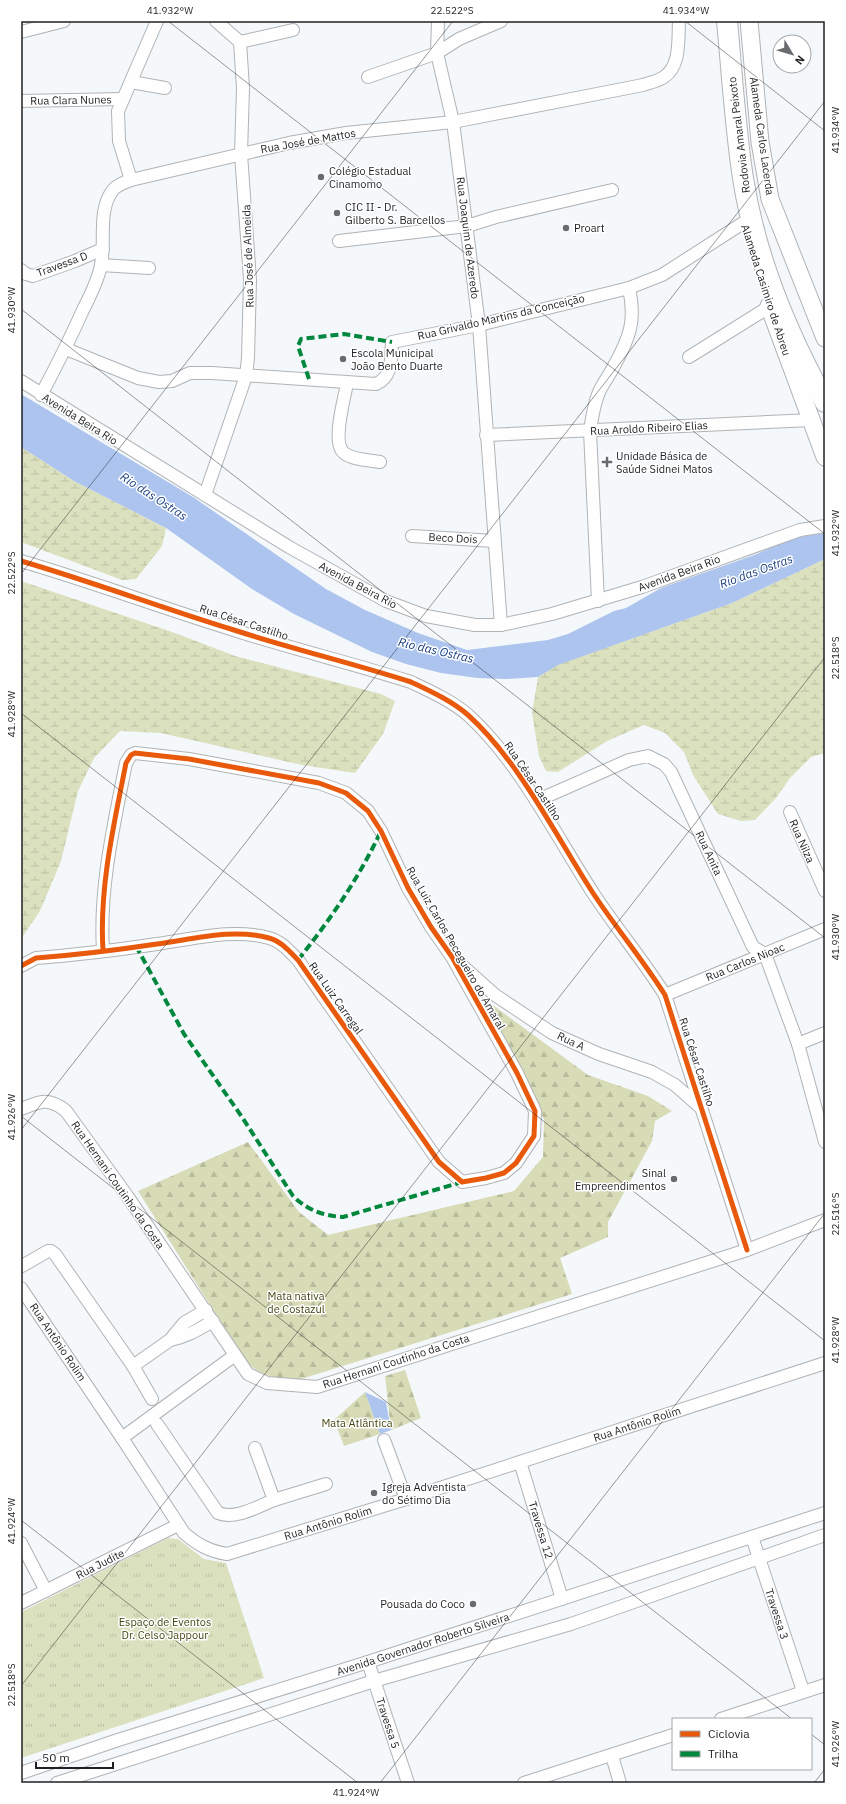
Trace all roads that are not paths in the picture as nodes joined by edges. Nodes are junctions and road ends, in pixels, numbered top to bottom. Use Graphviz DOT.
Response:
graph roads {
  1 [pos="64,21"];
  2 [pos="157,21"];
  3 [pos="216,21"];
  4 [pos="438,21"];
  5 [pos="501,21"];
  6 [pos="678,21"];
  7 [pos="720,21"];
  8 [pos="727,21"];
  9 [pos="740,21"];
  10 [pos="749,21"];
  11 [pos="293,30"];
  12 [pos="21,32"];
  13 [pos="240,42"];
  14 [pos="746,43"];
  15 [pos="437,53"];
  16 [pos="368,77"];
  17 [pos="131,82"];
  18 [pos="165,88"];
  19 [pos="122,99"];
  20 [pos="21,101"];
  21 [pos="453,122"];
  22 [pos="241,154"];
  23 [pos="131,180"];
  24 [pos="612,190"];
  25 [pos="743,223"];
  26 [pos="467,226"];
  27 [pos="339,241"];
  28 [pos="781,248"];
  29 [pos="102,249"];
  30 [pos="101,264"];
  31 [pos="149,268"];
  32 [pos="21,270"];
  33 [pos="629,288"];
  34 [pos="769,307"];
  35 [pos="479,325"];
  36 [pos="825,338"];
  37 [pos="66,349"];
  38 [pos="689,357"];
  39 [pos="825,374"];
  40 [pos="246,376"];
  41 [pos="21,381"];
  42 [pos="347,383"];
  43 [pos="42,395"];
  44 [pos="825,402"];
  45 [pos="812,420"];
  46 [pos="590,432"];
  47 [pos="486,435"];
  48 [pos="825,457"];
  49 [pos="380,462"];
  50 [pos="205,495"];
  51 [pos="825,526"];
  52 [pos="412,536"];
  53 [pos="494,541"];
  54 [pos="21,561"];
  55 [pos="598,601"];
  56 [pos="501,625"];
  57 [pos="536,801"];
  58 [pos="790,812"];
  59 [pos="825,891"];
  60 [pos="825,929"];
  61 [pos="104,950"];
  62 [pos="765,954"];
  63 [pos="452,957"];
  64 [pos="21,966"];
  65 [pos="665,995"];
  66 [pos="825,1034"];
  67 [pos="798,1044"];
  68 [pos="700,1107"];
  69 [pos="21,1110"];
  70 [pos="825,1142"];
  71 [pos="462,1182"];
  72 [pos="825,1220"];
  73 [pos="746,1250"];
  74 [pos="22,1266"];
  75 [pos="21,1288"];
  76 [pos="206,1310"];
  77 [pos="213,1321"];
  78 [pos="170,1340"];
  79 [pos="235,1355"];
  80 [pos="825,1363"];
  81 [pos="132,1366"];
  82 [pos="152,1399"];
  83 [pos="157,1424"];
  84 [pos="122,1438"];
  85 [pos="384,1440"];
  86 [pos="255,1448"];
  87 [pos="520,1462"];
  88 [pos="326,1484"];
  89 [pos="406,1498"];
  90 [pos="274,1500"];
  91 [pos="825,1513"];
  92 [pos="178,1525"];
  93 [pos="825,1535"];
  94 [pos="752,1537"];
  95 [pos="21,1542"];
  96 [pos="759,1557"];
  97 [pos="46,1591"];
  98 [pos="562,1599"];
  99 [pos="21,1603"];
  100 [pos="368,1662"];
  101 [pos="374,1681"];
  102 [pos="825,1685"];
  103 [pos="803,1691"];
  104 [pos="724,1718"];
  105 [pos="672,1735"];
  106 [pos="612,1756"];
  107 [pos="21,1773"];
  108 [pos="57,1783"];
  109 [pos="408,1783"];
  110 [pos="524,1783"];
  111 [pos="620,1783"];
  1 -- 12 [label="street"];
  2 -- 17 [label="street"];
  3 -- 13 [label="street"];
  4 -- 15 [label="street, Rua Joaquim de Azeredo"];
  5 -- 15 [label="street"];
  6 -- 21 [label="street, Rua José de Mattos"];
  7 -- 25 [label="main road, Alameda Casimiro de Abreu"];
  8 -- 44 [label="highway, Rodovia Amaral Peixoto"];
  9 -- 14 [label="highway, Rodovia Amaral Peixoto"];
  10 -- 14 [label="main road"];
  11 -- 13 [label="street"];
  13 -- 22 [label="street, Rua José de Almeida"];
  14 -- 28 [label="highway, Rodovia Amaral Peixoto"];
  15 -- 16 [label="street"];
  15 -- 21 [label="street, Rua Joaquim de Azeredo"];
  17 -- 18 [label="street"];
  17 -- 19 [label="street"];
  19 -- 20 [label="street, Rua Clara Nunes"];
  19 -- 23 [label="street"];
  21 -- 22 [label="street, Rua José de Mattos"];
  21 -- 26 [label="street, Rua Joaquim de Azeredo"];
  22 -- 23 [label="street, Rua José de Mattos"];
  22 -- 40 [label="street, Rua José de Almeida"];
  23 -- 29 [label="street, Rua José de Mattos"];
  24 -- 26 [label="street"];
  25 -- 33 [label="street, Rua Grivaldo Martins da Conceição"];
  25 -- 34 [label="main road, Alameda Casimiro de Abreu"];
  26 -- 27 [label="street"];
  26 -- 35 [label="street, Rua Joaquim de Azeredo"];
  28 -- 36 [label="main road"];
  28 -- 39 [label="highway, Rodovia Amaral Peixoto"];
  29 -- 30 [label="street, Rua José de Mattos"];
  29 -- 32 [label="street, Travessa D"];
  30 -- 31 [label="street"];
  30 -- 37 [label="street, Rua José de Mattos"];
  33 -- 35 [label="street, Rua Grivaldo Martins da Conceição"];
  33 -- 46 [label="street"];
  34 -- 38 [label="street"];
  34 -- 45 [label="main road, Alameda Casimiro de Abreu"];
  35 -- 42 [label="street, Rua Grivaldo Martins da Conceição"];
  35 -- 47 [label="street, Rua Joaquim de Azeredo"];
  37 -- 40 [label="street, Rua Grivaldo Martins da Conceição"];
  37 -- 43 [label="street, Rua José de Mattos"];
  40 -- 42 [label="street, Rua Grivaldo Martins da Conceição"];
  40 -- 50 [label="street, Rua José de Almeida"];
  41 -- 43 [label="street, Avenida Beira Rio"];
  42 -- 49 [label="street"];
  43 -- 50 [label="street, Avenida Beira Rio"];
  45 -- 46 [label="street, Rua Aroldo Ribeiro Elias"];
  45 -- 48 [label="main road, Alameda Casimiro de Abreu"];
  46 -- 47 [label="street, Rua Aroldo Ribeiro Elias"];
  46 -- 55 [label="street"];
  47 -- 53 [label="street, Rua Joaquim de Azeredo"];
  50 -- 56 [label="street, Avenida Beira Rio"];
  51 -- 55 [label="street, Avenida Beira Rio"];
  52 -- 53 [label="street, Beco Dois"];
  53 -- 56 [label="street, Rua Joaquim de Azeredo"];
  54 -- 57 [label="street, Rua César Castilho"];
  55 -- 56 [label="street, Avenida Beira Rio"];
  57 -- 62 [label="street, Rua Anita"];
  57 -- 65 [label="street, Rua César Castilho"];
  58 -- 59 [label="street, Rua Nilza"];
  60 -- 62 [label="street, Rua Carlos Nioac"];
  61 -- 63 [label="street, Rua Luiz Carlos Pecegueiro do Amaral"];
  61 -- 64 [label="street"];
  61 -- 71 [label="street, Rua Luiz Carregal"];
  62 -- 65 [label="street, Rua Carlos Nioac"];
  62 -- 67 [label="street"];
  63 -- 68 [label="street, Rua A"];
  63 -- 71 [label="street, Rua Luiz Carlos Pecegueiro do Amaral"];
  65 -- 68 [label="street, Rua César Castilho"];
  66 -- 67 [label="street"];
  67 -- 70 [label="street"];
  68 -- 73 [label="street, Rua César Castilho"];
  69 -- 76 [label="street, Rua Hernani Coutinho da Costa"];
  72 -- 73 [label="street, Rua Hernani Coutinho da Costa"];
  73 -- 79 [label="street, Rua Hernani Coutinho da Costa"];
  74 -- 81 [label="street"];
  75 -- 84 [label="street, Rua Antônio Rolim"];
  76 -- 77 [label="street, Rua Hernani Coutinho da Costa"];
  76 -- 78 [label="street"];
  77 -- 78 [label="street"];
  77 -- 79 [label="street, Rua Hernani Coutinho da Costa"];
  78 -- 81 [label="street"];
  79 -- 84 [label="street"];
  80 -- 87 [label="street, Rua Antônio Rolim"];
  81 -- 82 [label="street"];
  83 -- 90 [label="street"];
  84 -- 92 [label="street, Rua Antônio Rolim"];
  85 -- 89 [label="street"];
  86 -- 90 [label="street"];
  87 -- 89 [label="street, Rua Antônio Rolim"];
  87 -- 98 [label="street, Travessa 12"];
  88 -- 90 [label="street"];
  89 -- 92 [label="street, Rua Antônio Rolim"];
  91 -- 94 [label="street, Avenida Governador Roberto Silveira"];
  92 -- 97 [label="street, Rua Judite"];
  93 -- 96 [label="street, Avenida Governador Roberto Silveira"];
  94 -- 96 [label="street, Travessa 3"];
  94 -- 98 [label="street, Avenida Governador Roberto Silveira"];
  95 -- 97 [label="street"];
  96 -- 101 [label="street, Avenida Governador Roberto Silveira"];
  96 -- 103 [label="street, Travessa 3"];
  97 -- 99 [label="street, Rua Judite"];
  98 -- 100 [label="street, Avenida Governador Roberto Silveira"];
  100 -- 101 [label="street, Travessa 5"];
  100 -- 107 [label="street, Avenida Governador Roberto Silveira"];
  101 -- 108 [label="street, Avenida Governador Roberto Silveira"];
  101 -- 109 [label="street, Travessa 5"];
  102 -- 103 [label="street"];
  103 -- 104 [label="street"];
  105 -- 106 [label="street"];
  106 -- 110 [label="street"];
  106 -- 111 [label="street"];
}
